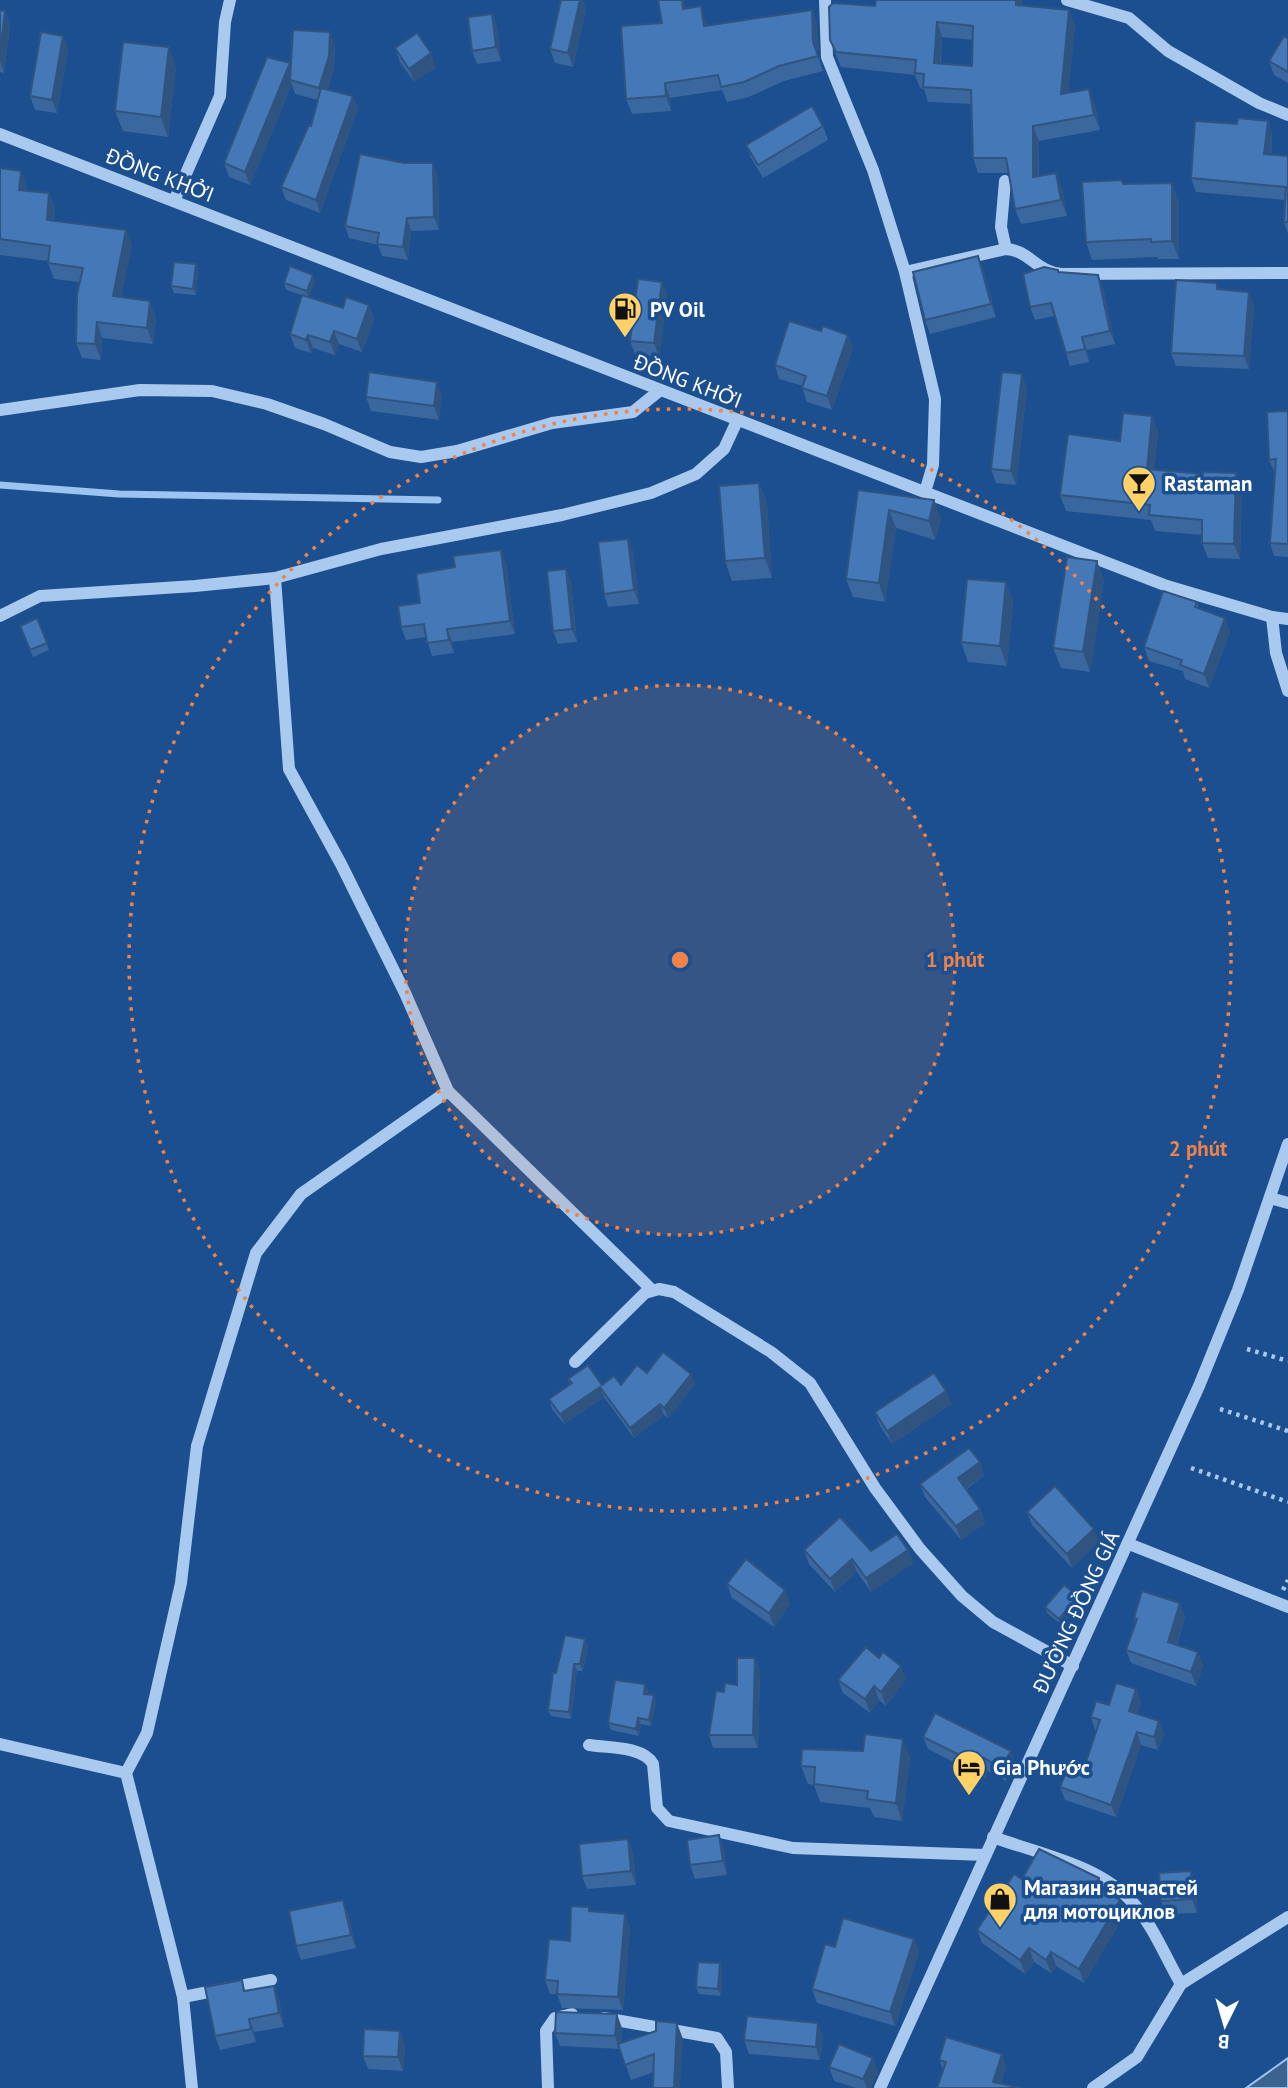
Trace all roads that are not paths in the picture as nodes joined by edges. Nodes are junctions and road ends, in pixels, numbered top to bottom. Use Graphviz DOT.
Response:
graph roads {
  1 [pos="230,0"];
  2 [pos="825,0"];
  3 [pos="1067,0"];
  4 [pos="1288,114"];
  5 [pos="0,134"];
  6 [pos="1005,181"];
  7 [pos="174,201"];
  8 [pos="1006,249"];
  9 [pos="905,272"];
  10 [pos="1288,273"];
  11 [pos="659,391"];
  12 [pos="0,410"];
  13 [pos="737,421"];
  14 [pos="925,492"];
  15 [pos="275,578"];
  16 [pos="0,616"];
  17 [pos="1272,617"];
  18 [pos="1288,618"];
  19 [pos="1288,691"];
  20 [pos="448,1091"];
  21 [pos="1288,1144"];
  22 [pos="1270,1198"];
  23 [pos="1288,1203"];
  24 [pos="652,1290"];
  25 [pos="575,1362"];
  26 [pos="1129,1544"];
  27 [pos="1288,1607"];
  28 [pos="1073,1666"];
  29 [pos="0,1744"];
  30 [pos="589,1745"];
  31 [pos="126,1773"];
  32 [pos="993,1837"];
  33 [pos="985,1855"];
  34 [pos="1288,1917"];
  35 [pos="271,1980"];
  36 [pos="1181,1984"];
  37 [pos="183,1997"];
  38 [pos="192,2088"];
  39 [pos="548,2088"];
  40 [pos="728,2088"];
  41 [pos="880,2088"];
  42 [pos="1093,2088"];
  1 -- 7 [label="street"];
  2 -- 9 [label="street"];
  3 -- 4 [label="street"];
  5 -- 7 [label="street, ĐỒNG KHỞI"];
  6 -- 8 [label="street"];
  7 -- 11 [label="street, ĐỒNG KHỞI"];
  8 -- 9 [label="street"];
  8 -- 10 [label="street"];
  9 -- 14 [label="street"];
  11 -- 12 [label="street"];
  11 -- 13 [label="street, ĐỒNG KHỞI"];
  13 -- 14 [label="street, ĐỒNG KHỞI"];
  13 -- 15 [label="street"];
  14 -- 17 [label="street, ĐỒNG KHỞI"];
  15 -- 16 [label="street"];
  15 -- 20 [label="street"];
  17 -- 18 [label="street, ĐỒNG KHỞI"];
  17 -- 19 [label="street"];
  20 -- 24 [label="street"];
  20 -- 31 [label="street"];
  21 -- 22 [label="street, ĐƯỜNG ĐỒNG GIÁ"];
  22 -- 23 [label="street"];
  22 -- 26 [label="street, ĐƯỜNG ĐỒNG GIÁ"];
  24 -- 25 [label="street"];
  24 -- 28 [label="street"];
  26 -- 27 [label="street"];
  26 -- 28 [label="street, ĐƯỜNG ĐỒNG GIÁ"];
  28 -- 32 [label="street, ĐƯỜNG ĐỒNG GIÁ"];
  29 -- 31 [label="street"];
  30 -- 33 [label="street"];
  31 -- 37 [label="street"];
  32 -- 33 [label="street, ĐƯỜNG ĐỒNG GIÁ"];
  32 -- 36 [label="street"];
  33 -- 41 [label="street, ĐƯỜNG ĐỒNG GIÁ"];
  34 -- 36 [label="street"];
  35 -- 37 [label="street"];
  36 -- 42 [label="street"];
  37 -- 38 [label="street"];
  39 -- 40 [label="street"];
}
